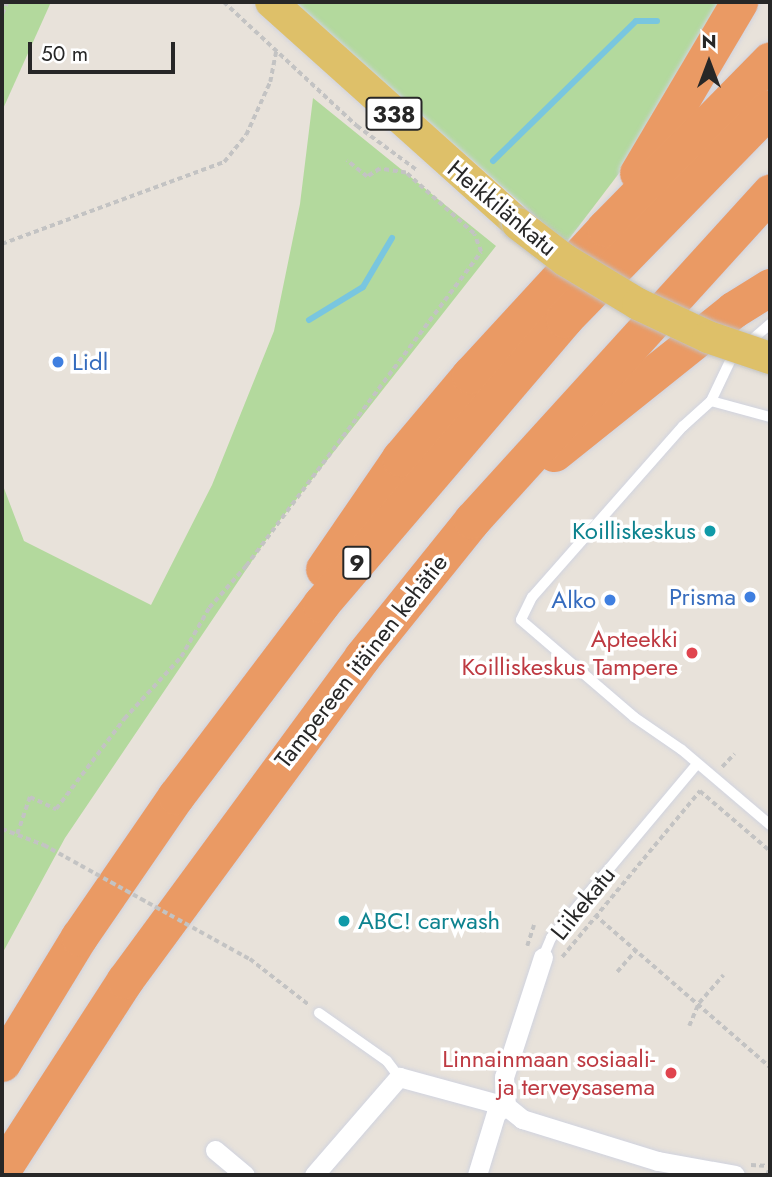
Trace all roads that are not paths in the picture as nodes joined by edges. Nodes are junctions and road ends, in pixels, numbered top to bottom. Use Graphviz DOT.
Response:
graph roads {
  1 [pos="271,2"];
  2 [pos="739,2"];
  3 [pos="770,60"];
  4 [pos="770,108"];
  5 [pos="770,192"];
  6 [pos="605,228"];
  7 [pos="770,287"];
  8 [pos="770,324"];
  9 [pos="770,358"];
  10 [pos="711,401"];
  11 [pos="770,417"];
  12 [pos="472,520"];
  13 [pos="236,715"];
  14 [pos="697,764"];
  15 [pos="770,825"];
  16 [pos="543,957"];
  17 [pos="318,1013"];
  18 [pos="2,1063"];
  19 [pos="399,1077"];
  20 [pos="506,1106"];
  21 [pos="215,1150"];
  22 [pos="658,1161"];
  23 [pos="2,1170"];
  24 [pos="245,1175"];
  25 [pos="314,1175"];
  26 [pos="477,1175"];
  27 [pos="683,1175"];
  28 [pos="735,1175"];
  1 -- 9 [label="main road, Heikkilänkatu / 338, bridge"];
  2 -- 6 [label="highway"];
  3 -- 6 [label="highway"];
  4 -- 13 [label="highway, 9"];
  5 -- 12 [label="highway, Tampereen itäinen kehätie"];
  6 -- 13 [label="highway"];
  7 -- 12 [label="highway"];
  8 -- 10 [label="lane"];
  10 -- 11 [label="lane"];
  10 -- 14 [label="lane"];
  12 -- 23 [label="highway, Tampereen itäinen kehätie"];
  13 -- 18 [label="highway, 9"];
  14 -- 15 [label="lane"];
  14 -- 16 [label="lane, Liikekatu"];
  16 -- 20 [label="street, Liikekatu"];
  17 -- 19 [label="lane"];
  19 -- 20 [label="street"];
  19 -- 25 [label="street"];
  20 -- 22 [label="street"];
  20 -- 26 [label="street"];
  21 -- 24 [label="street"];
  22 -- 27 [label="street"];
  22 -- 28 [label="street"];
}
